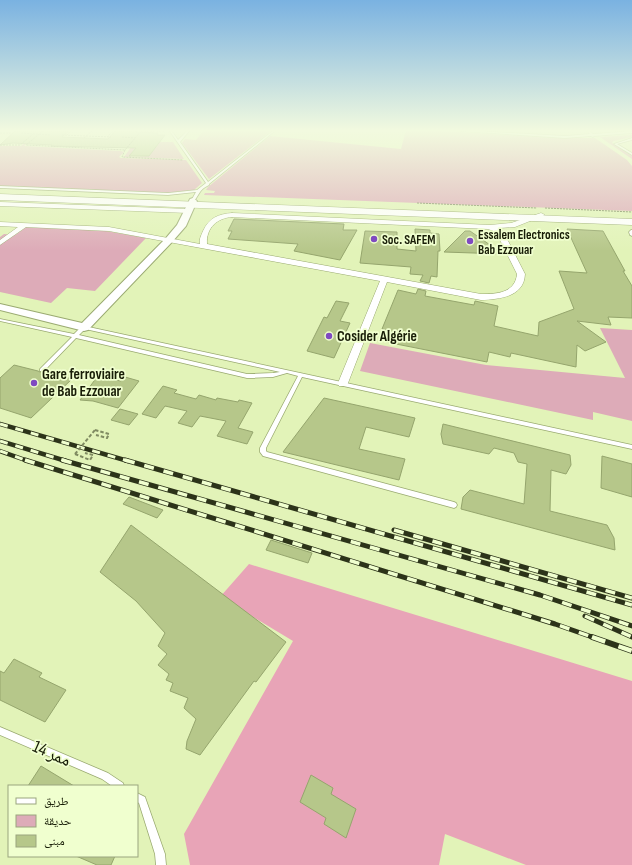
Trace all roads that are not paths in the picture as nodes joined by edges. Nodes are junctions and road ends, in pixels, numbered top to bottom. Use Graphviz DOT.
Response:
graph roads {
  1 [pos="198,170"];
  2 [pos="225,170"];
  3 [pos="208,184"];
  4 [pos="0,187"];
  5 [pos="0,194"];
  6 [pos="0,197"];
  7 [pos="193,202"];
  8 [pos="0,204"];
  9 [pos="536,217"];
  10 [pos="632,219"];
  11 [pos="632,222"];
  12 [pos="0,224"];
  13 [pos="25,225"];
  14 [pos="489,227"];
  15 [pos="632,231"];
  16 [pos="632,235"];
  17 [pos="169,240"];
  18 [pos="0,244"];
  19 [pos="208,248"];
  20 [pos="384,280"];
  21 [pos="0,307"];
  22 [pos="0,320"];
  23 [pos="84,327"];
  24 [pos="75,336"];
  25 [pos="42,370"];
  26 [pos="286,371"];
  27 [pos="301,374"];
  28 [pos="343,383"];
  29 [pos="632,447"];
  30 [pos="454,505"];
  31 [pos="0,730"];
  32 [pos="118,785"];
  33 [pos="138,798"];
  34 [pos="161,865"];
  1 -- 3 [label="lane"];
  2 -- 3 [label="lane"];
  3 -- 7 [label="lane"];
  4 -- 7 [label="lane"];
  5 -- 7 [label="main road"];
  6 -- 7 [label="main road"];
  7 -- 8 [label="street"];
  7 -- 9 [label="main road"];
  7 -- 17 [label="street"];
  9 -- 10 [label="main road"];
  9 -- 11 [label="main road"];
  9 -- 14 [label="street"];
  12 -- 13 [label="street"];
  13 -- 17 [label="street"];
  13 -- 18 [label="street"];
  14 -- 19 [label="street"];
  14 -- 20 [label="street"];
  15 -- 16 [label="lane"];
  17 -- 19 [label="street"];
  17 -- 23 [label="street"];
  19 -- 20 [label="street"];
  20 -- 28 [label="street"];
  21 -- 23 [label="street"];
  22 -- 24 [label="lane"];
  23 -- 24 [label="lane"];
  23 -- 26 [label="lane"];
  24 -- 25 [label="lane"];
  24 -- 26 [label="lane"];
  26 -- 27 [label="lane"];
  27 -- 28 [label="lane"];
  27 -- 30 [label="lane"];
  28 -- 29 [label="lane"];
  31 -- 32 [label="lane, ممر 14"];
  33 -- 34 [label="lane"];
}
